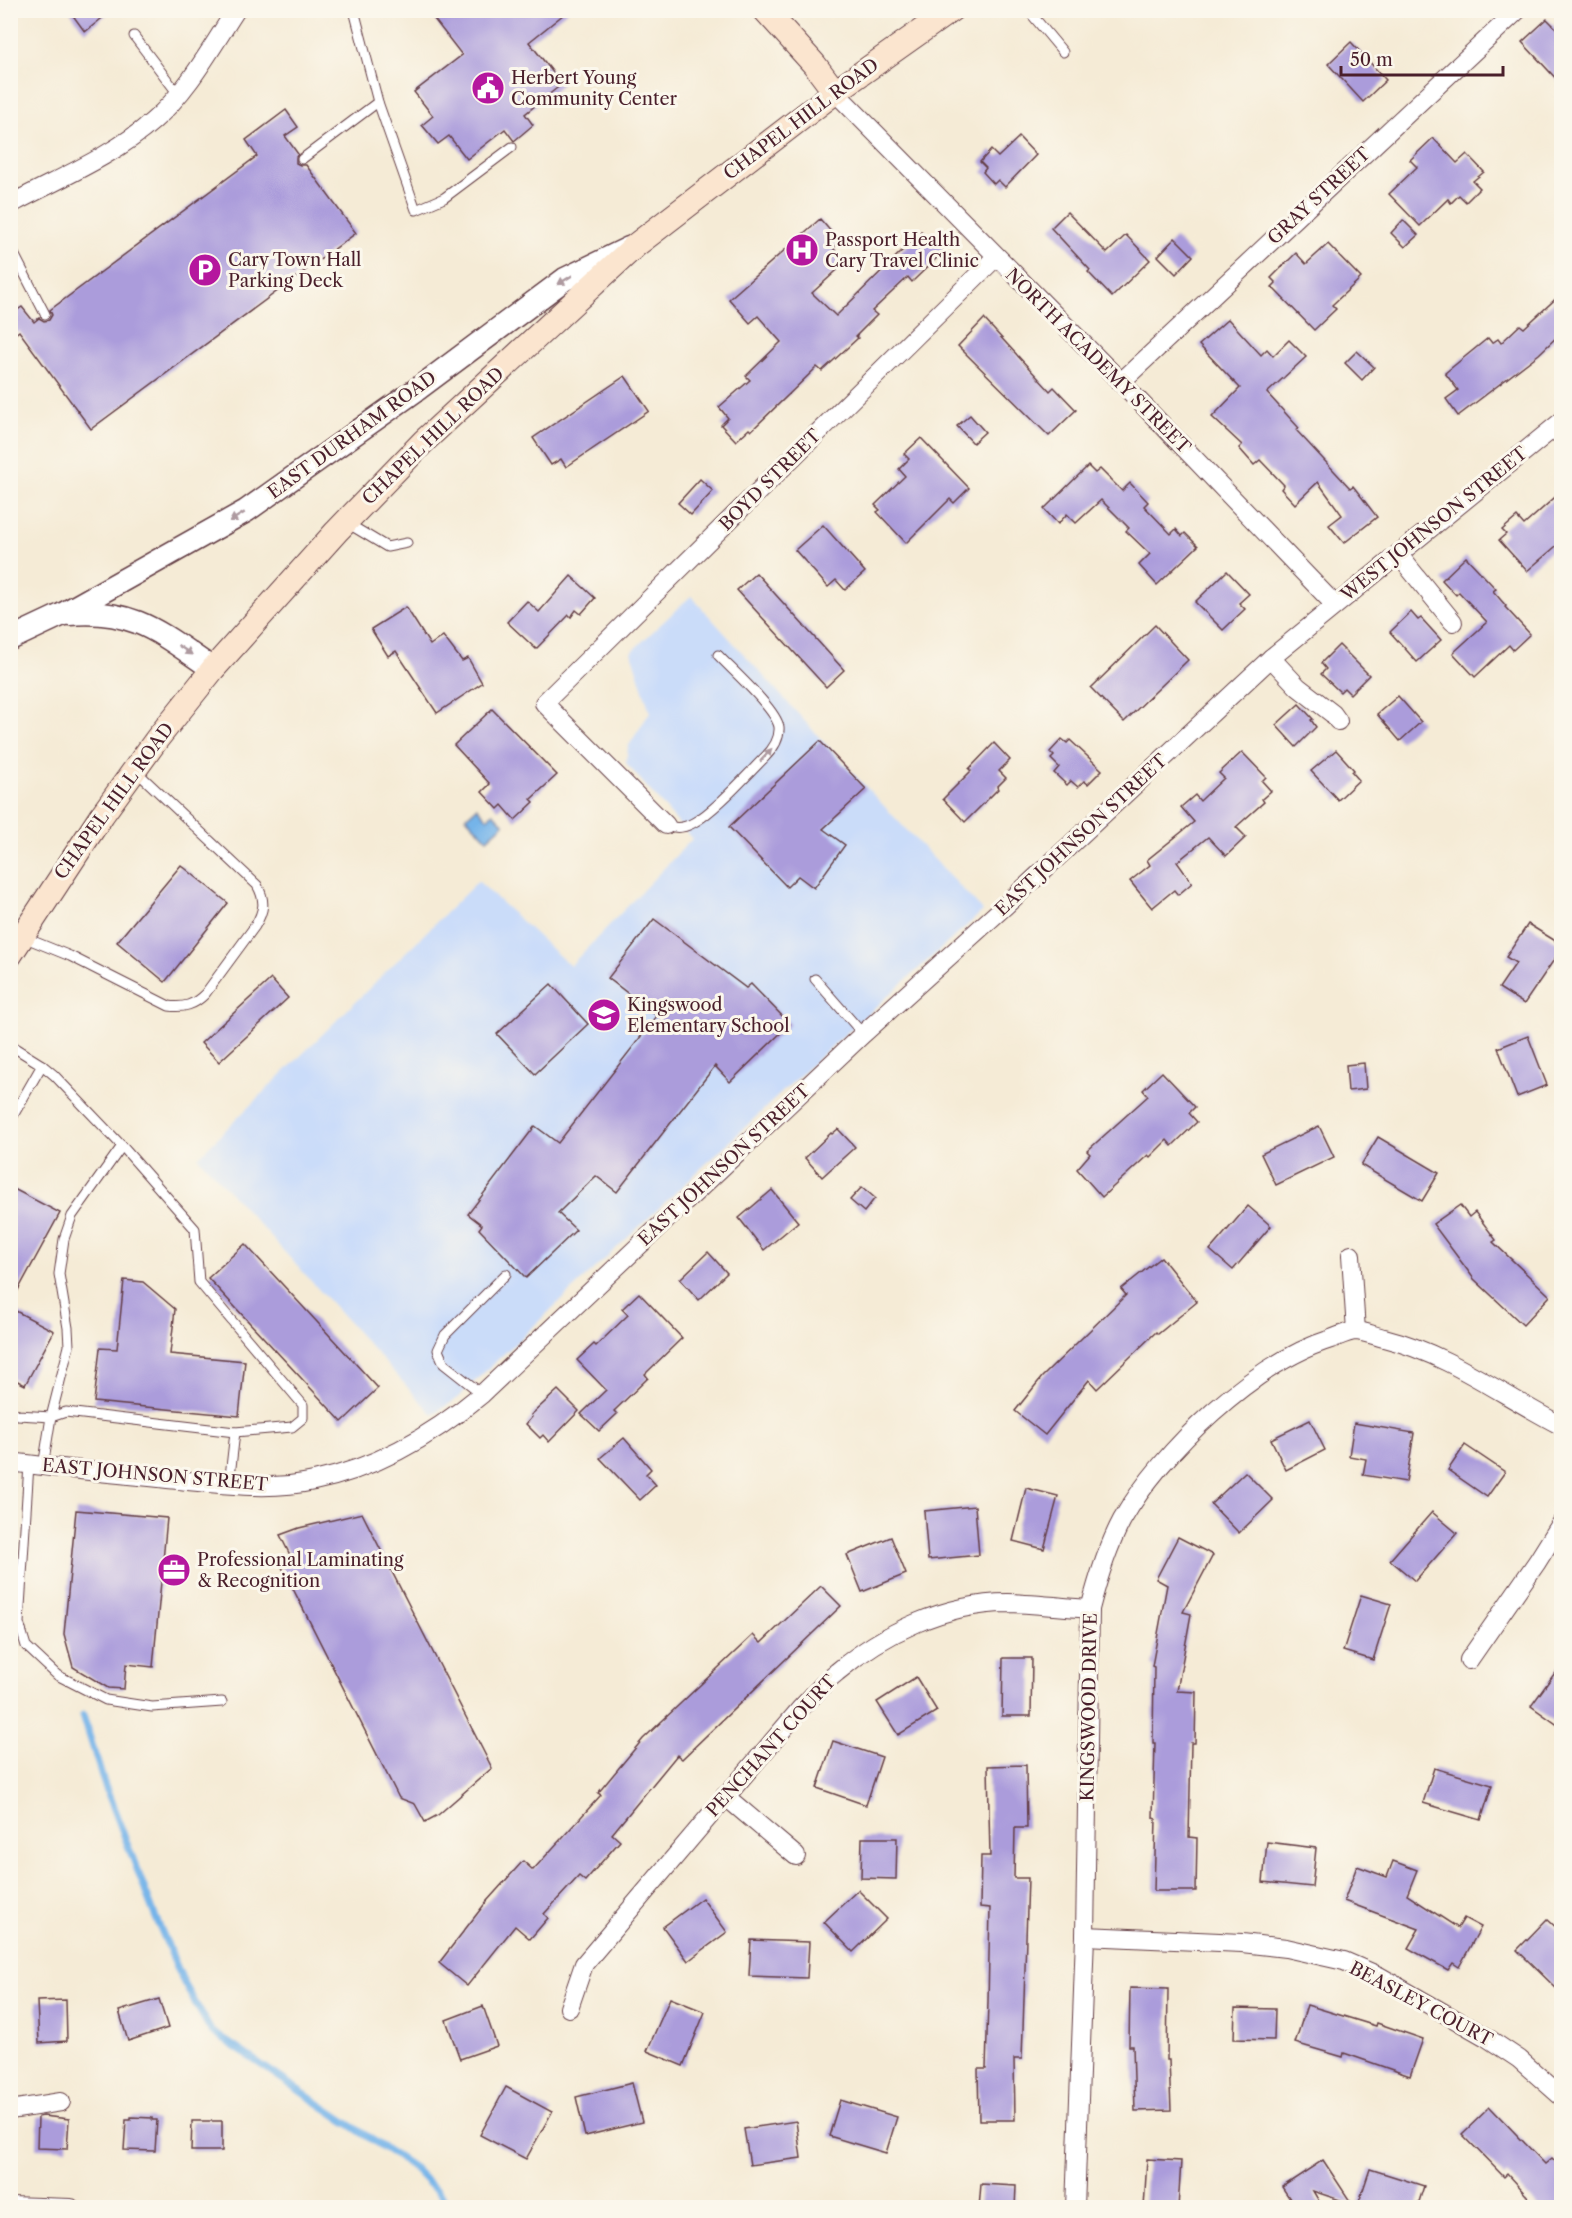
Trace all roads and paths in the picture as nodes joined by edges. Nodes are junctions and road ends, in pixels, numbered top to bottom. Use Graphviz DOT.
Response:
graph roads {
  1 [pos="236,10"];
  2 [pos="354,10"];
  3 [pos="765,10"];
  4 [pos="951,10"];
  5 [pos="1028,10"];
  6 [pos="1518,10"];
  7 [pos="134,36"];
  8 [pos="1063,52"];
  9 [pos="836,92"];
  10 [pos="178,94"];
  11 [pos="378,102"];
  12 [pos="512,147"];
  13 [pos="302,159"];
  14 [pos="12,200"];
  15 [pos="636,245"];
  16 [pos="10,246"];
  17 [pos="996,257"];
  18 [pos="45,314"];
  19 [pos="1121,382"];
  20 [pos="1562,421"];
  21 [pos="346,522"];
  22 [pos="407,543"];
  23 [pos="1398,555"];
  24 [pos="1335,605"];
  25 [pos="61,615"];
  26 [pos="1453,622"];
  27 [pos="10,639"];
  28 [pos="718,655"];
  29 [pos="1271,658"];
  30 [pos="213,669"];
  31 [pos="1338,721"];
  32 [pos="135,770"];
  33 [pos="666,825"];
  34 [pos="16,945"];
  35 [pos="815,979"];
  36 [pos="863,1034"];
  37 [pos="10,1045"];
  38 [pos="42,1065"];
  39 [pos="10,1122"];
  40 [pos="122,1146"];
  41 [pos="1351,1255"];
  42 [pos="506,1274"];
  43 [pos="1356,1331"];
  44 [pos="482,1394"];
  45 [pos="10,1411"];
  46 [pos="51,1418"];
  47 [pos="1562,1426"];
  48 [pos="235,1432"];
  49 [pos="27,1464"];
  50 [pos="229,1485"];
  51 [pos="1562,1522"];
  52 [pos="1090,1609"];
  53 [pos="1469,1660"];
  54 [pos="222,1702"];
  55 [pos="725,1796"];
  56 [pos="796,1856"];
  57 [pos="1085,1936"];
  58 [pos="569,2008"];
  59 [pos="1562,2097"];
  60 [pos="61,2102"];
  61 [pos="10,2110"];
  62 [pos="10,2206"];
  63 [pos="71,2208"];
  64 [pos="1075,2208"];
  1 -- 10 [label="street"];
  2 -- 11 [label="lane"];
  3 -- 9 [label="main road, NORTH ACADEMY STREET"];
  4 -- 9 [label="main road, CHAPEL HILL ROAD"];
  5 -- 8 [label="lane"];
  6 -- 19 [label="street, GRAY STREET"];
  7 -- 10 [label="lane"];
  9 -- 15 [label="main road, CHAPEL HILL ROAD"];
  9 -- 17 [label="street, NORTH ACADEMY STREET"];
  10 -- 14 [label="street"];
  11 -- 12 [label="lane"];
  11 -- 13 [label="lane"];
  15 -- 21 [label="main road, CHAPEL HILL ROAD"];
  15 -- 25 [label="street, EAST DURHAM ROAD, one-way"];
  16 -- 18 [label="lane"];
  17 -- 19 [label="street, NORTH ACADEMY STREET"];
  17 -- 33 [label="street, BOYD STREET"];
  19 -- 24 [label="street, NORTH ACADEMY STREET"];
  20 -- 23 [label="street, WEST JOHNSON STREET"];
  21 -- 22 [label="lane"];
  21 -- 30 [label="main road, CHAPEL HILL ROAD"];
  23 -- 24 [label="street, WEST JOHNSON STREET"];
  23 -- 26 [label="street"];
  24 -- 29 [label="street, EAST JOHNSON STREET"];
  25 -- 27 [label="street, EAST DURHAM ROAD"];
  25 -- 30 [label="street, EAST DURHAM ROAD, one-way"];
  33 -- 28 [label="lane, one-way"];
  29 -- 31 [label="street"];
  29 -- 36 [label="street, EAST JOHNSON STREET"];
  30 -- 32 [label="main road, CHAPEL HILL ROAD"];
  32 -- 34 [label="main road, CHAPEL HILL ROAD"];
  32 -- 34 [label="lane"];
  35 -- 36 [label="lane"];
  36 -- 44 [label="street, EAST JOHNSON STREET"];
  37 -- 38 [label="lane"];
  38 -- 39 [label="lane"];
  38 -- 40 [label="lane"];
  40 -- 46 [label="lane"];
  40 -- 48 [label="lane"];
  41 -- 43 [label="street"];
  42 -- 44 [label="lane"];
  43 -- 47 [label="street"];
  43 -- 52 [label="street, KINGSWOOD DRIVE"];
  44 -- 50 [label="street, EAST JOHNSON STREET"];
  45 -- 46 [label="lane"];
  46 -- 48 [label="lane"];
  46 -- 49 [label="lane"];
  48 -- 50 [label="lane"];
  49 -- 50 [label="street, EAST JOHNSON STREET"];
  49 -- 54 [label="lane"];
  51 -- 53 [label="street"];
  52 -- 55 [label="street, PENCHANT COURT"];
  52 -- 57 [label="street, KINGSWOOD DRIVE"];
  55 -- 56 [label="street"];
  55 -- 58 [label="street, PENCHANT COURT"];
  57 -- 59 [label="street, BEASLEY COURT"];
  57 -- 64 [label="street, KINGSWOOD DRIVE"];
  60 -- 61 [label="street"];
  62 -- 63 [label="street"];
}
